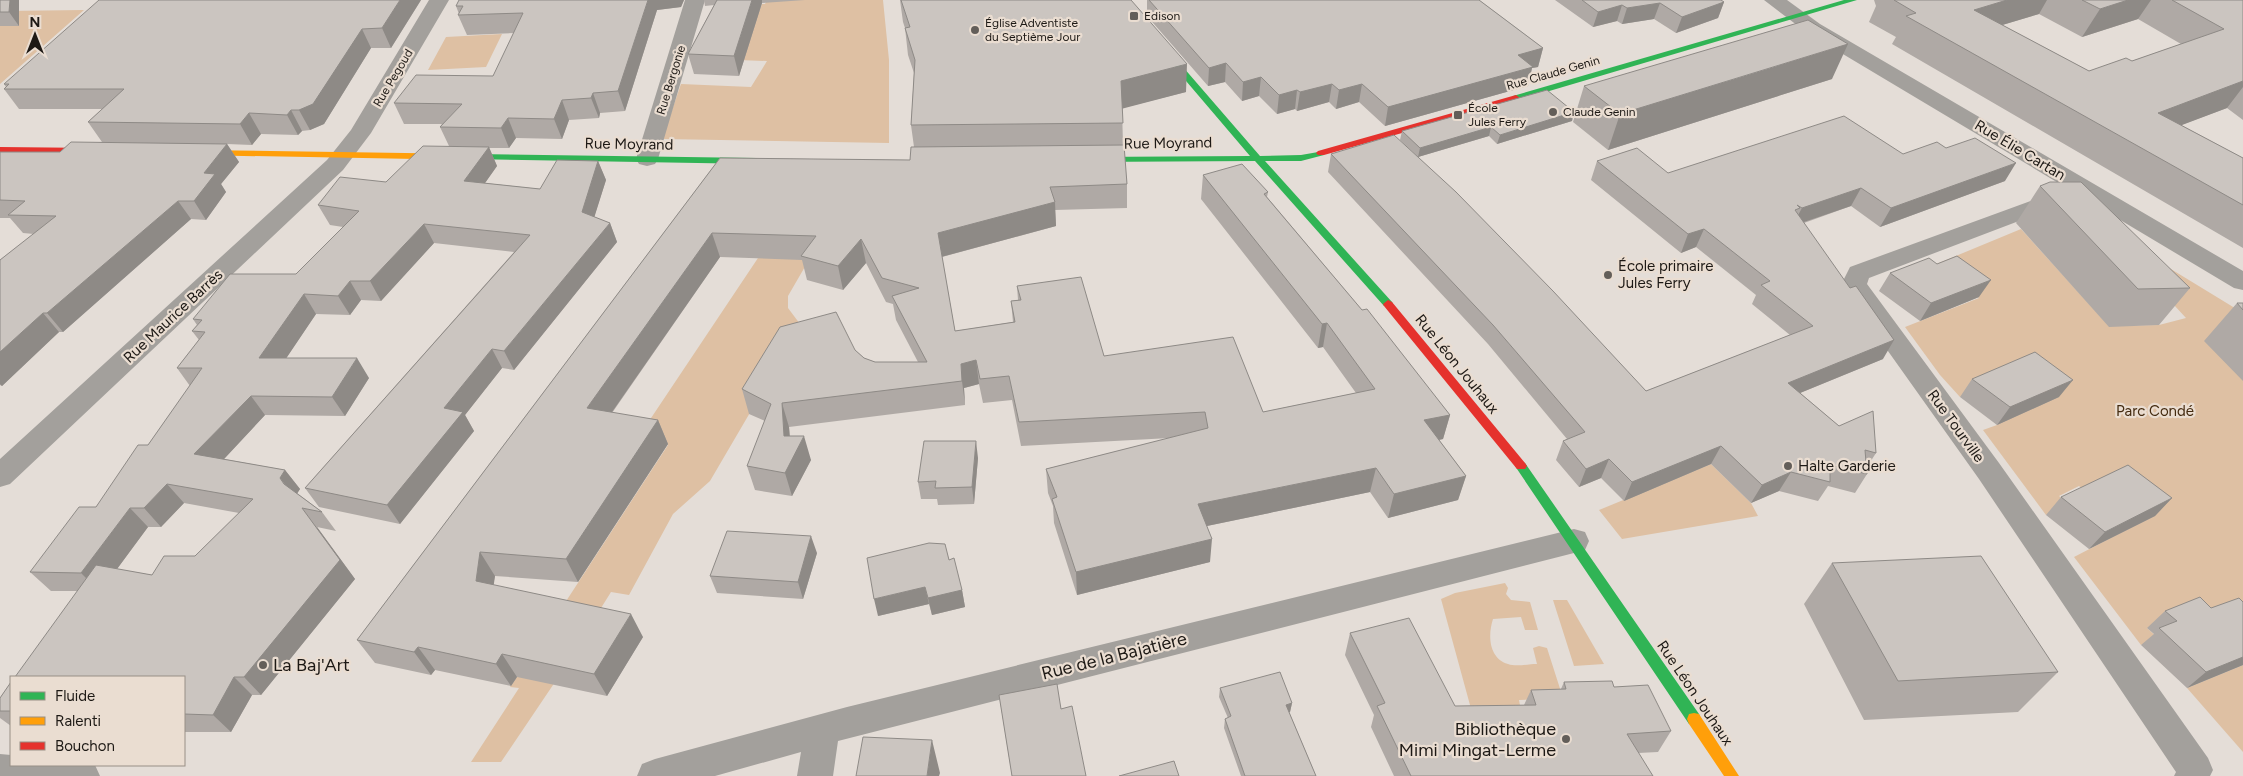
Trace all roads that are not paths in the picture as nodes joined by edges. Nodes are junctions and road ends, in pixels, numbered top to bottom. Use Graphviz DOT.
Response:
graph roads {
  1 [pos="439,0"];
  2 [pos="695,0"];
  3 [pos="1121,0"];
  4 [pos="1774,0"];
  5 [pos="1853,0"];
  6 [pos="1798,16"];
  7 [pos="0,150"];
  8 [pos="112,151"];
  9 [pos="182,152"];
  10 [pos="344,154"];
  11 [pos="1258,158"];
  12 [pos="647,159"];
  13 [pos="1078,160"];
  14 [pos="767,161"];
  15 [pos="2082,187"];
  16 [pos="2243,282"];
  17 [pos="0,476"];
  18 [pos="1574,540"];
  19 [pos="822,730"];
  20 [pos="0,771"];
  21 [pos="82,776"];
  22 [pos="655,776"];
  23 [pos="815,776"];
  24 [pos="1732,776"];
  25 [pos="2192,776"];
  1 -- 10 [label="street, Rue Pegoud"];
  2 -- 12 [label="street, Rue Bergonie"];
  3 -- 11 [label="street, Rue Léon Jouhaux"];
  4 -- 6 [label="street, Rue Élie Cartan"];
  5 -- 6 [label="street, Rue Claude Genin"];
  6 -- 11 [label="street, Rue Claude Genin"];
  6 -- 15 [label="street, Rue Élie Cartan"];
  7 -- 8 [label="street"];
  9 -- 10 [label="street, Rue Moyrand"];
  10 -- 12 [label="street, Rue Moyrand"];
  10 -- 17 [label="street, Rue Maurice Barrès"];
  11 -- 13 [label="street, Rue Moyrand"];
  11 -- 18 [label="street, Rue Léon Jouhaux"];
  12 -- 14 [label="street, Rue Moyrand"];
  15 -- 16 [label="street, Rue Élie Cartan"];
  15 -- 25 [label="street, Rue Tourville"];
  18 -- 19 [label="street, Rue de la Bajatière"];
  18 -- 24 [label="street, Rue Léon Jouhaux"];
  19 -- 22 [label="street, Rue de la Bajatière"];
  19 -- 23 [label="street"];
  20 -- 21 [label="street"];
}
